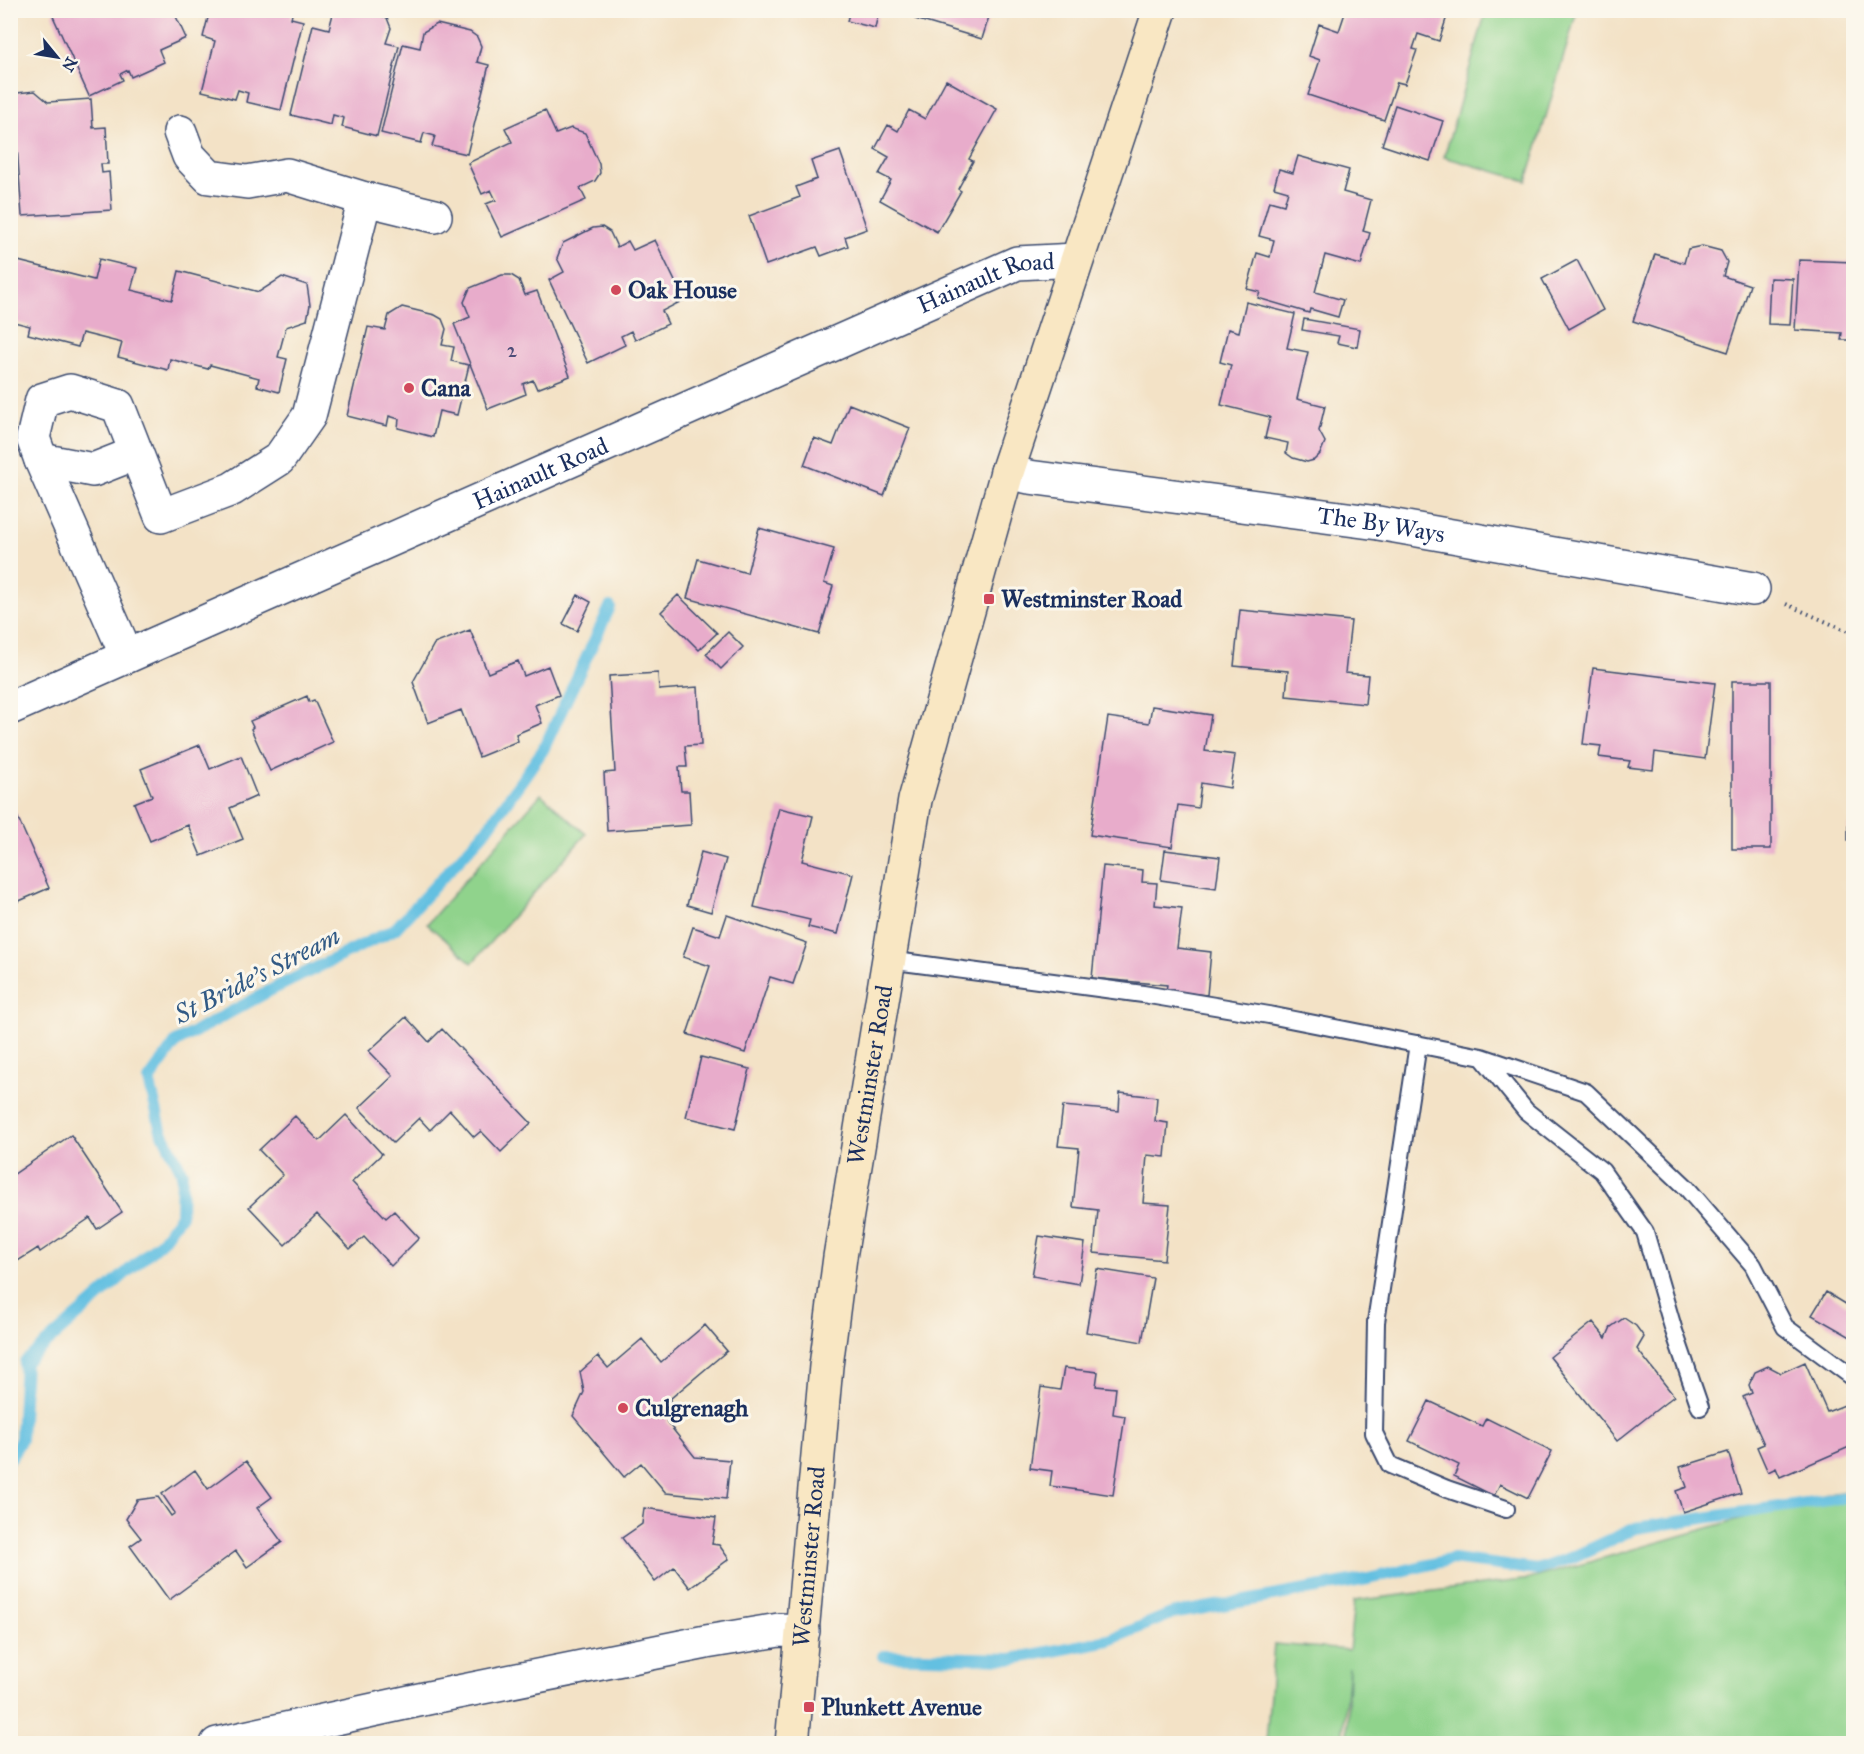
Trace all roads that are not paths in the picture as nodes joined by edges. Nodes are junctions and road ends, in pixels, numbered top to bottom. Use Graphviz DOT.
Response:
graph roads {
  1 [pos="1160,10"];
  2 [pos="180,132"];
  3 [pos="364,199"];
  4 [pos="435,216"];
  5 [pos="1076,260"];
  6 [pos="136,453"];
  7 [pos="41,460"];
  8 [pos="1006,472"];
  9 [pos="1753,589"];
  10 [pos="127,656"];
  11 [pos="10,708"];
  12 [pos="888,960"];
  13 [pos="1418,1044"];
  14 [pos="1482,1057"];
  15 [pos="1854,1378"];
  16 [pos="1700,1407"];
  17 [pos="1506,1509"];
  18 [pos="803,1631"];
  19 [pos="217,1743"];
  20 [pos="792,1743"];
  1 -- 5 [label="street, Westminster Road"];
  2 -- 3 [label="street"];
  3 -- 4 [label="street"];
  3 -- 6 [label="street"];
  5 -- 8 [label="street, Westminster Road"];
  5 -- 10 [label="street, Hainault Road"];
  6 -- 7 [label="street"];
  6 -- 7 [label="street"];
  7 -- 10 [label="street"];
  8 -- 9 [label="street, The By Ways"];
  8 -- 12 [label="street, Westminster Road"];
  10 -- 11 [label="street, Hainault Road"];
  12 -- 13 [label="lane"];
  12 -- 18 [label="street, Westminster Road"];
  13 -- 14 [label="lane"];
  13 -- 17 [label="lane"];
  14 -- 15 [label="lane"];
  14 -- 16 [label="lane"];
  18 -- 19 [label="street"];
  18 -- 20 [label="street, Westminster Road"];
}
